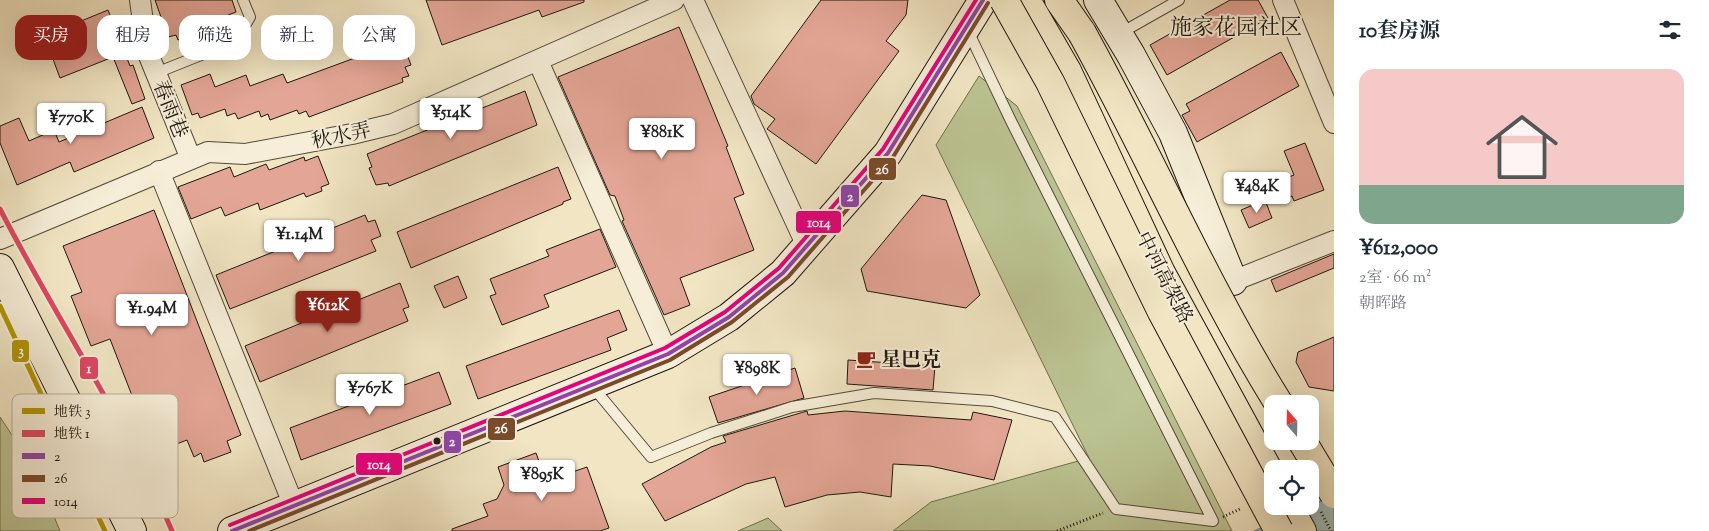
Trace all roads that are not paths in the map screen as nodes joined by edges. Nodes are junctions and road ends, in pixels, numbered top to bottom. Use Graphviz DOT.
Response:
graph roads {
  1 [pos="140,0"];
  2 [pos="243,0"];
  3 [pos="674,0"];
  4 [pos="693,0"];
  5 [pos="983,0"];
  6 [pos="1004,0"];
  7 [pos="1026,0"];
  8 [pos="1059,0"];
  9 [pos="1066,0"];
  10 [pos="1098,0"];
  11 [pos="1179,0"];
  12 [pos="1283,0"];
  13 [pos="967,28"];
  14 [pos="1082,34"];
  15 [pos="1118,35"];
  16 [pos="538,61"];
  17 [pos="1067,72"];
  18 [pos="156,73"];
  19 [pos="1334,123"];
  20 [pos="1078,140"];
  21 [pos="191,159"];
  22 [pos="159,171"];
  23 [pos="0,239"];
  24 [pos="1334,241"];
  25 [pos="806,244"];
  26 [pos="0,268"];
  27 [pos="1233,281"];
  28 [pos="668,354"];
  29 [pos="593,386"];
  30 [pos="63,394"];
  31 [pos="1274,395"];
  32 [pos="1307,450"];
  33 [pos="1264,462"];
  34 [pos="1334,494"];
  35 [pos="294,506"];
  36 [pos="1293,515"];
  37 [pos="125,518"];
  38 [pos="132,531"];
  39 [pos="232,531"];
  40 [pos="1279,531"];
  41 [pos="1302,531"];
  1 -- 18 [label="street, 春雨巷"];
  2 -- 18 [label="lane"];
  3 -- 16 [label="street, 秋水弄"];
  4 -- 25 [label="street"];
  5 -- 13 [label="street"];
  6 -- 20 [label="highway, bridge"];
  7 -- 17 [label="highway, 中河高架路"];
  8 -- 14 [label="highway"];
  9 -- 14 [label="highway"];
  10 -- 15 [label="street"];
  11 -- 15 [label="lane"];
  12 -- 19 [label="street"];
  13 -- 25 [label="street"];
  13 -- 29 [label="lane"];
  14 -- 31 [label="highway, 中河高架路, bridge"];
  15 -- 27 [label="street"];
  16 -- 21 [label="street, 秋水弄"];
  16 -- 28 [label="street"];
  17 -- 20 [label="highway, bridge"];
  17 -- 33 [label="highway, 中河高架路"];
  18 -- 21 [label="street, 春雨巷"];
  20 -- 40 [label="highway, bridge"];
  21 -- 22 [label="street, 秋水弄"];
  22 -- 23 [label="street, 秋水弄"];
  22 -- 35 [label="street"];
  24 -- 27 [label="street"];
  25 -- 28 [label="street"];
  26 -- 30 [label="street"];
  28 -- 29 [label="street"];
  29 -- 35 [label="street"];
  32 -- 34 [label="highway, bridge"];
  35 -- 39 [label="street"];
  36 -- 41 [label="highway"];
  37 -- 38 [label="street"];
}
